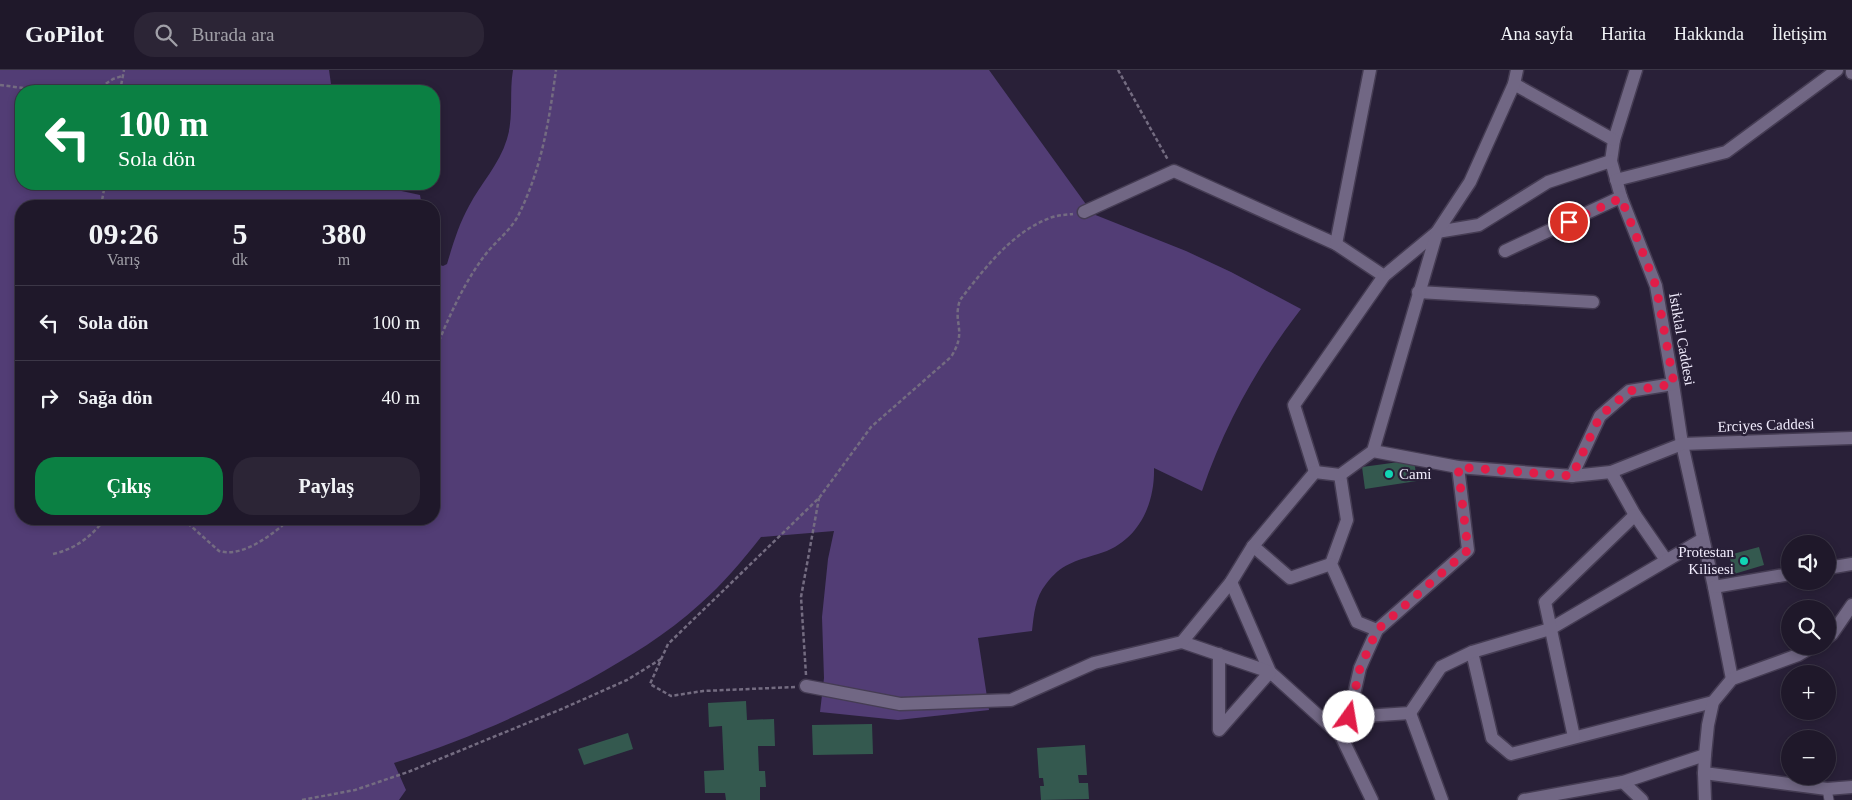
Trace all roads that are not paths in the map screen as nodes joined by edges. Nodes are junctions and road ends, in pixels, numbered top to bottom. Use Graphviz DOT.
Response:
graph roads {
  1 [pos="1370,70"];
  2 [pos="1516,70"];
  3 [pos="1636,70"];
  4 [pos="1837,70"];
  5 [pos="1514,84"];
  6 [pos="1614,140"];
  7 [pos="1611,161"];
  8 [pos="1616,180"];
  9 [pos="1621,198"];
  10 [pos="1084,212"];
  11 [pos="1437,232"];
  12 [pos="1336,244"];
  13 [pos="1505,251"];
  14 [pos="1384,276"];
  15 [pos="1418,292"];
  16 [pos="1593,302"];
  17 [pos="1674,384"];
  18 [pos="1852,438"];
  19 [pos="1682,444"];
  20 [pos="1373,451"];
  21 [pos="1458,467"];
  22 [pos="1315,472"];
  23 [pos="1611,472"];
  24 [pos="1340,475"];
  25 [pos="1572,476"];
  26 [pos="1635,515"];
  27 [pos="1703,539"];
  28 [pos="1253,546"];
  29 [pos="1666,560"];
  30 [pos="1331,564"];
  31 [pos="1852,564"];
  32 [pos="1836,567"];
  33 [pos="1781,576"];
  34 [pos="1231,582"];
  35 [pos="1714,587"];
  36 [pos="1852,604"];
  37 [pos="1836,628"];
  38 [pos="1550,629"];
  39 [pos="1377,630"];
  40 [pos="1182,642"];
  41 [pos="1472,652"];
  42 [pos="1219,654"];
  43 [pos="1798,655"];
  44 [pos="1270,672"];
  45 [pos="1732,679"];
  46 [pos="806,686"];
  47 [pos="1713,702"];
  48 [pos="1410,713"];
  49 [pos="1349,717"];
  50 [pos="1341,736"];
  51 [pos="1574,737"];
  52 [pos="1705,756"];
  53 [pos="1704,774"];
  54 [pos="1623,782"];
  55 [pos="1852,787"];
  56 [pos="1828,795"];
  57 [pos="1372,800"];
  58 [pos="1442,800"];
  59 [pos="1524,800"];
  60 [pos="1642,800"];
  61 [pos="1705,800"];
  1 -- 12 [label="street"];
  2 -- 5 [label="street"];
  3 -- 6 [label="street, İstiklal Caddesi"];
  4 -- 8 [label="street"];
  5 -- 6 [label="street"];
  5 -- 11 [label="street"];
  6 -- 7 [label="street, İstiklal Caddesi"];
  7 -- 8 [label="street, İstiklal Caddesi"];
  7 -- 11 [label="street"];
  8 -- 9 [label="street, İstiklal Caddesi"];
  9 -- 13 [label="street"];
  9 -- 17 [label="street, İstiklal Caddesi"];
  10 -- 12 [label="street"];
  11 -- 14 [label="street"];
  11 -- 15 [label="street"];
  12 -- 14 [label="street"];
  14 -- 22 [label="street"];
  15 -- 16 [label="street"];
  15 -- 20 [label="street"];
  17 -- 19 [label="street, İstiklal Caddesi"];
  17 -- 25 [label="street"];
  18 -- 19 [label="street, Erciyes Caddesi"];
  19 -- 23 [label="street, Erciyes Caddesi"];
  19 -- 27 [label="street, İstiklal Caddesi"];
  20 -- 21 [label="street, Erciyes Caddesi"];
  20 -- 24 [label="street"];
  21 -- 25 [label="street, Erciyes Caddesi"];
  21 -- 39 [label="street"];
  22 -- 24 [label="street"];
  22 -- 28 [label="street"];
  23 -- 25 [label="street, Erciyes Caddesi"];
  23 -- 26 [label="street"];
  24 -- 30 [label="street"];
  26 -- 29 [label="street"];
  26 -- 38 [label="street"];
  27 -- 29 [label="street"];
  27 -- 35 [label="street, İstiklal Caddesi"];
  28 -- 30 [label="street"];
  28 -- 34 [label="street"];
  29 -- 38 [label="street"];
  30 -- 39 [label="street"];
  31 -- 32 [label="street"];
  33 -- 35 [label="street"];
  34 -- 40 [label="street"];
  34 -- 44 [label="street"];
  35 -- 45 [label="street, İstiklal Caddesi"];
  36 -- 37 [label="street"];
  38 -- 41 [label="street"];
  38 -- 51 [label="street"];
  39 -- 49 [label="street"];
  40 -- 42 [label="street"];
  40 -- 46 [label="street"];
  41 -- 48 [label="street"];
  41 -- 51 [label="street"];
  42 -- 44 [label="street"];
  42 -- 44 [label="street"];
  43 -- 45 [label="street"];
  44 -- 50 [label="street"];
  45 -- 47 [label="street"];
  47 -- 51 [label="street"];
  47 -- 52 [label="street"];
  48 -- 49 [label="street"];
  48 -- 58 [label="street"];
  49 -- 50 [label="street"];
  50 -- 57 [label="street"];
  52 -- 53 [label="street"];
  52 -- 54 [label="street"];
  53 -- 56 [label="street"];
  53 -- 61 [label="street"];
  54 -- 59 [label="street"];
  54 -- 60 [label="street"];
  55 -- 56 [label="street"];
}
